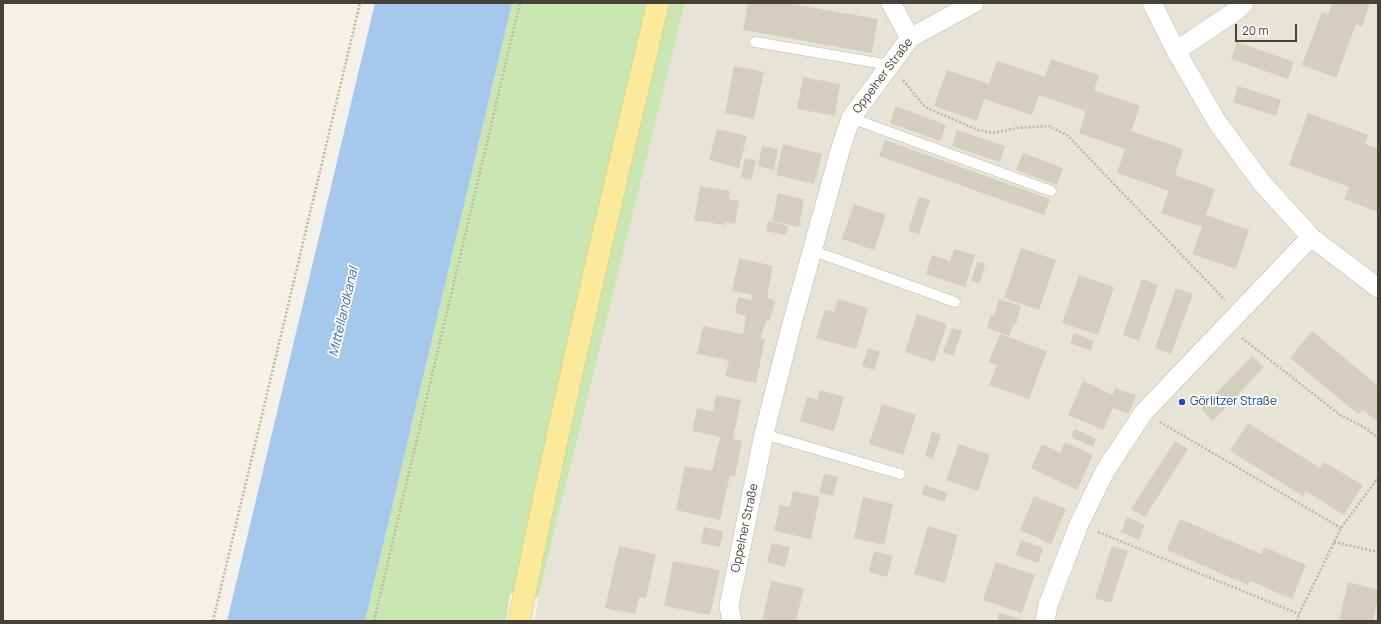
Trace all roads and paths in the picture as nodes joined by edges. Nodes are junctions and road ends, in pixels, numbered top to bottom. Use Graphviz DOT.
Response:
graph roads {
  1 [pos="360,3"];
  2 [pos="520,3"];
  3 [pos="658,3"];
  4 [pos="891,3"];
  5 [pos="974,3"];
  6 [pos="1152,3"];
  7 [pos="1244,3"];
  8 [pos="910,38"];
  9 [pos="755,42"];
  10 [pos="1176,51"];
  11 [pos="890,65"];
  12 [pos="851,118"];
  13 [pos="1051,191"];
  14 [pos="1311,237"];
  15 [pos="811,250"];
  16 [pos="1378,288"];
  17 [pos="956,302"];
  18 [pos="1232,320"];
  19 [pos="1144,412"];
  20 [pos="764,434"];
  21 [pos="1378,438"];
  22 [pos="900,474"];
  23 [pos="1378,478"];
  24 [pos="1079,524"];
  25 [pos="1341,528"];
  26 [pos="1334,542"];
  27 [pos="1378,552"];
  28 [pos="1299,614"];
  29 [pos="213,621"];
  30 [pos="374,621"];
  31 [pos="519,621"];
  32 [pos="732,621"];
  33 [pos="1045,621"];
  34 [pos="1297,621"];
  1 -- 29 [label="path"];
  2 -- 30 [label="path"];
  3 -- 31 [label="main road"];
  4 -- 8 [label="street"];
  5 -- 8 [label="street, Oppelner Straße"];
  6 -- 10 [label="street"];
  7 -- 10 [label="street"];
  8 -- 11 [label="street, Oppelner Straße"];
  9 -- 11 [label="lane"];
  10 -- 14 [label="street"];
  11 -- 12 [label="street, Oppelner Straße"];
  11 -- 18 [label="path"];
  12 -- 13 [label="lane"];
  12 -- 15 [label="street, Oppelner Straße"];
  14 -- 16 [label="street"];
  14 -- 18 [label="street"];
  15 -- 17 [label="lane"];
  15 -- 20 [label="street, Oppelner Straße"];
  18 -- 19 [label="street"];
  18 -- 21 [label="path"];
  19 -- 24 [label="street"];
  19 -- 25 [label="path"];
  20 -- 22 [label="lane"];
  20 -- 32 [label="street, Oppelner Straße"];
  23 -- 25 [label="path"];
  24 -- 28 [label="path"];
  24 -- 33 [label="street"];
  25 -- 26 [label="path"];
  26 -- 27 [label="path"];
  26 -- 28 [label="path"];
  28 -- 34 [label="path"];
}
